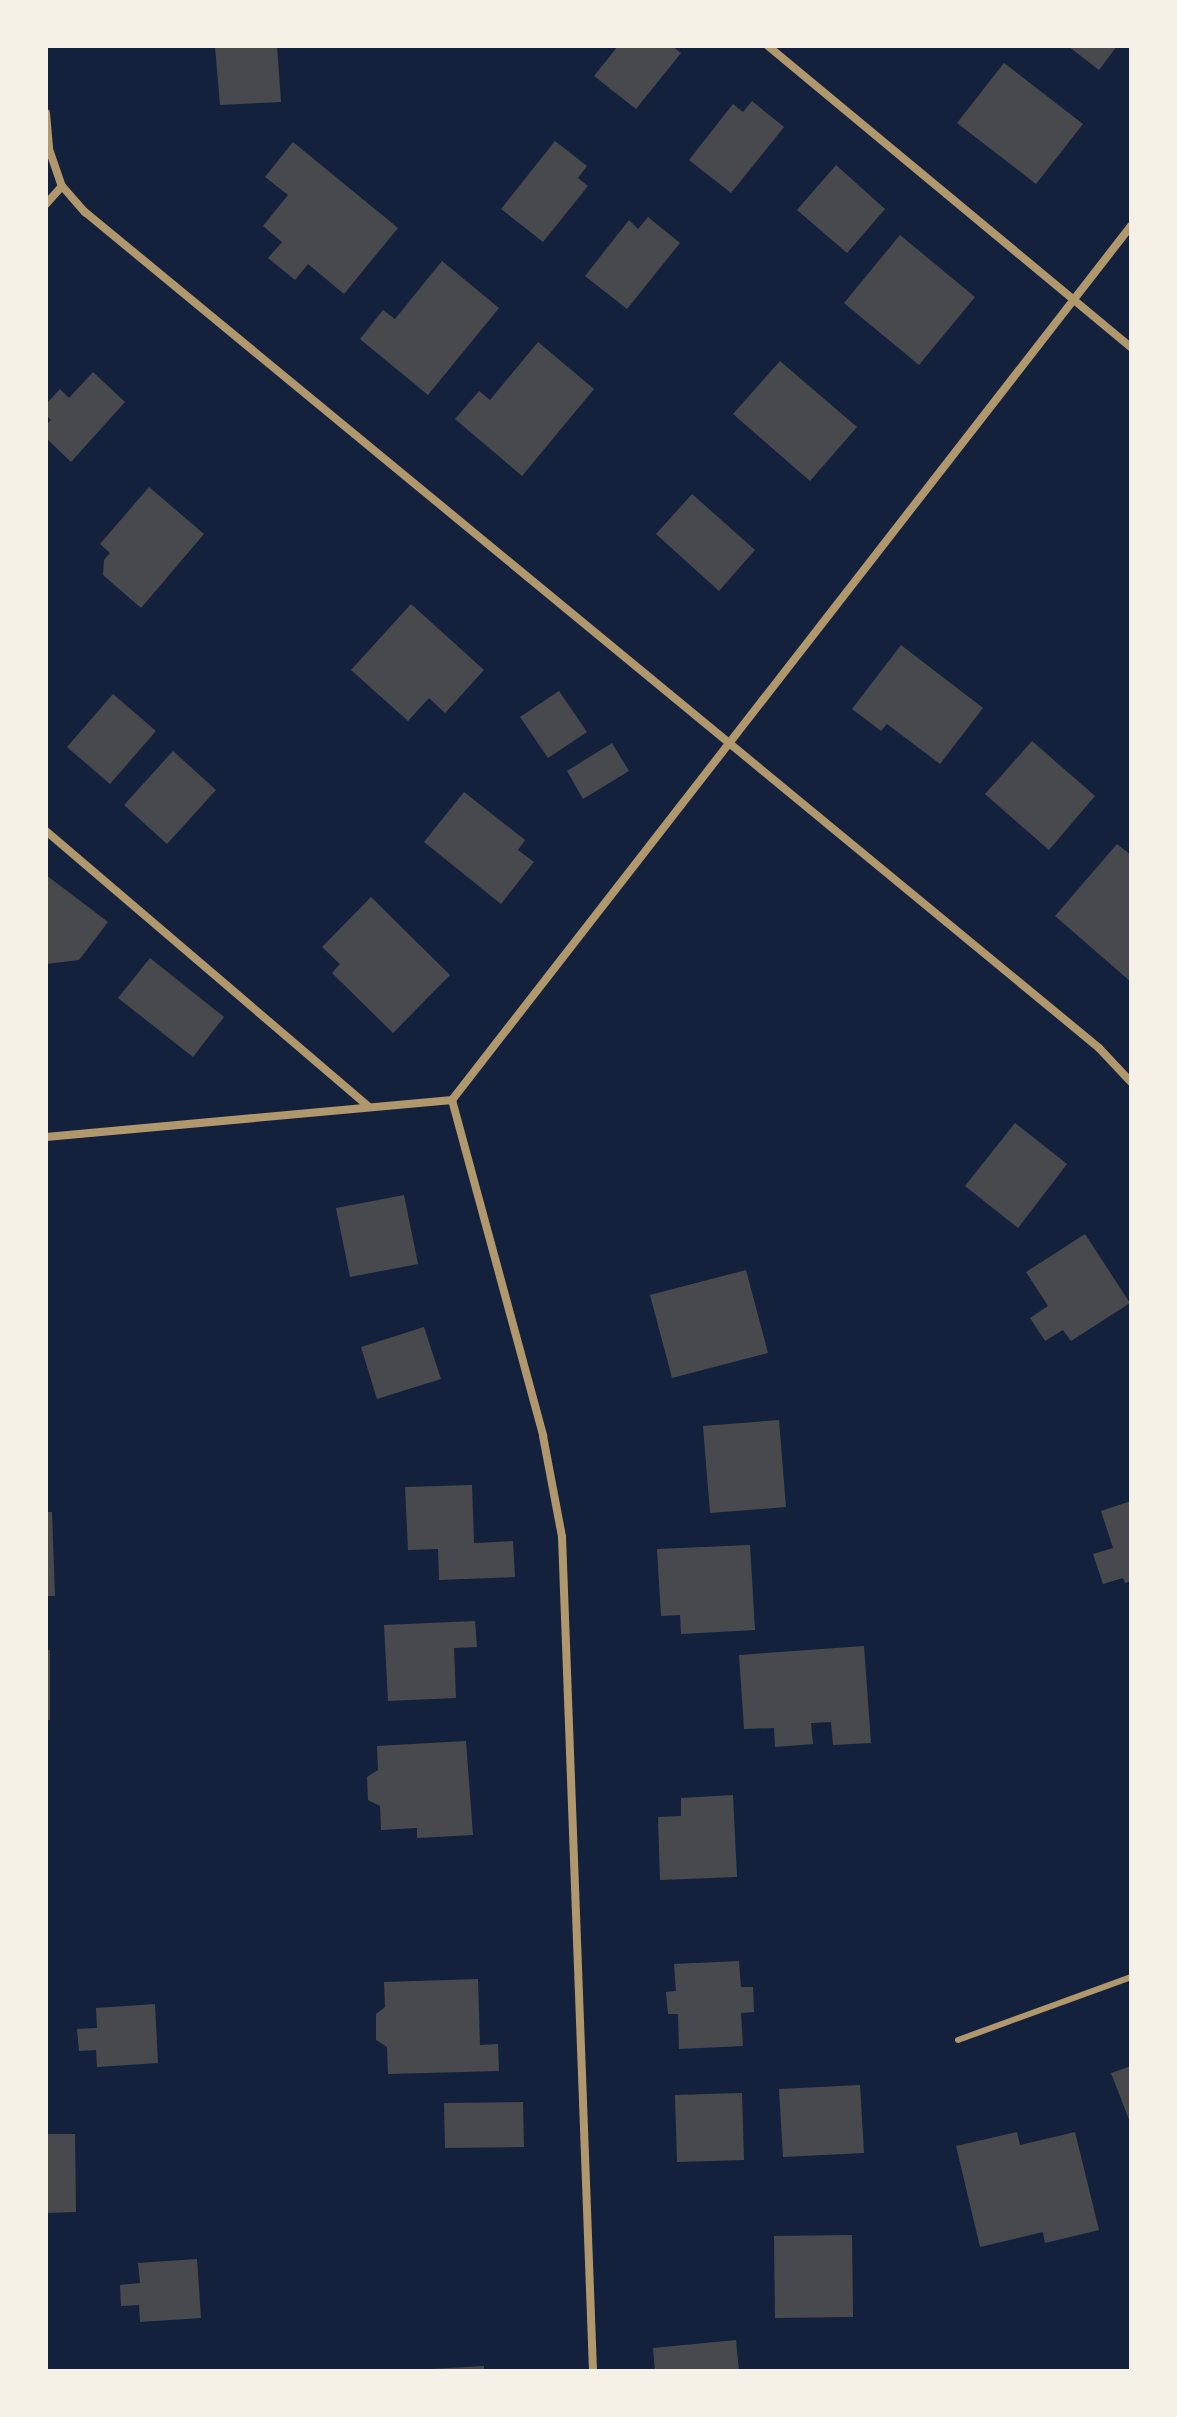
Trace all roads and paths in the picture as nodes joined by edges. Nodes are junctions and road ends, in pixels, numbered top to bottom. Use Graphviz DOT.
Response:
graph roads {
  1 [pos="768,46"];
  2 [pos="46,113"];
  3 [pos="62,186"];
  4 [pos="46,204"];
  5 [pos="1131,226"];
  6 [pos="1072,300"];
  7 [pos="1131,347"];
  8 [pos="731,741"];
  9 [pos="46,831"];
  10 [pos="1131,1082"];
  11 [pos="452,1100"];
  12 [pos="368,1106"];
  13 [pos="46,1137"];
  14 [pos="1131,1977"];
  15 [pos="958,2040"];
  16 [pos="593,2371"];
  1 -- 6 [label="street"];
  2 -- 3 [label="street"];
  3 -- 4 [label="street"];
  3 -- 8 [label="street"];
  5 -- 6 [label="street"];
  6 -- 7 [label="street"];
  6 -- 8 [label="street"];
  8 -- 10 [label="street"];
  8 -- 11 [label="street"];
  9 -- 12 [label="street"];
  11 -- 12 [label="street"];
  11 -- 16 [label="street"];
  12 -- 13 [label="street"];
  14 -- 15 [label="lane"];
}
